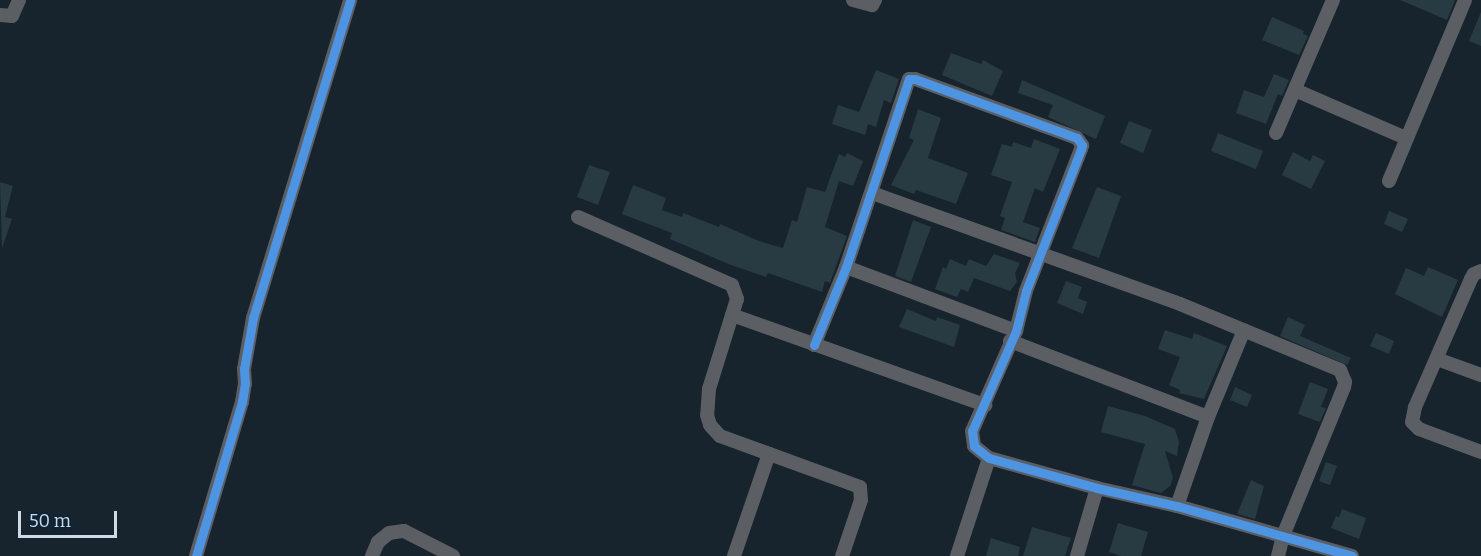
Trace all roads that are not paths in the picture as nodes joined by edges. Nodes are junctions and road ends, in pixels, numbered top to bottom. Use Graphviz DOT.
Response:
graph roads {
  1 [pos="19,0"];
  2 [pos="350,0"];
  3 [pos="853,0"];
  4 [pos="875,0"];
  5 [pos="1333,0"];
  6 [pos="1465,0"];
  7 [pos="0,15"];
  8 [pos="1295,90"];
  9 [pos="1276,133"];
  10 [pos="1406,138"];
  11 [pos="1389,181"];
  12 [pos="872,193"];
  13 [pos="578,217"];
  14 [pos="1042,254"];
  15 [pos="846,267"];
  16 [pos="1481,271"];
  17 [pos="732,315"];
  18 [pos="1244,330"];
  19 [pos="1013,336"];
  20 [pos="814,345"];
  21 [pos="1437,359"];
  22 [pos="1481,375"];
  23 [pos="985,405"];
  24 [pos="1208,417"];
  25 [pos="1481,452"];
  26 [pos="769,454"];
  27 [pos="989,458"];
  28 [pos="1097,489"];
  29 [pos="1177,506"];
  30 [pos="1283,536"];
  31 [pos="196,556"];
  32 [pos="372,556"];
  33 [pos="453,556"];
  34 [pos="734,556"];
  35 [pos="842,556"];
  36 [pos="957,556"];
  37 [pos="1077,556"];
  38 [pos="1278,556"];
  39 [pos="1352,556"];
  1 -- 7 [label="street"];
  2 -- 31 [label="street"];
  3 -- 4 [label="street"];
  5 -- 8 [label="street"];
  6 -- 10 [label="street"];
  8 -- 9 [label="street"];
  8 -- 10 [label="street"];
  10 -- 11 [label="street"];
  12 -- 14 [label="street"];
  12 -- 14 [label="street"];
  12 -- 15 [label="street"];
  13 -- 17 [label="street"];
  14 -- 18 [label="street"];
  14 -- 19 [label="street"];
  15 -- 19 [label="street"];
  15 -- 20 [label="street"];
  16 -- 21 [label="street"];
  17 -- 20 [label="street"];
  17 -- 26 [label="street"];
  18 -- 24 [label="street"];
  18 -- 30 [label="street"];
  19 -- 23 [label="street"];
  19 -- 24 [label="street"];
  20 -- 23 [label="street"];
  21 -- 22 [label="street"];
  21 -- 25 [label="street"];
  23 -- 27 [label="street"];
  24 -- 29 [label="street"];
  26 -- 34 [label="street"];
  26 -- 35 [label="street"];
  27 -- 28 [label="street"];
  27 -- 36 [label="street"];
  28 -- 29 [label="street"];
  28 -- 37 [label="street"];
  29 -- 30 [label="street"];
  30 -- 38 [label="street"];
  30 -- 39 [label="street"];
  32 -- 33 [label="street"];
}
